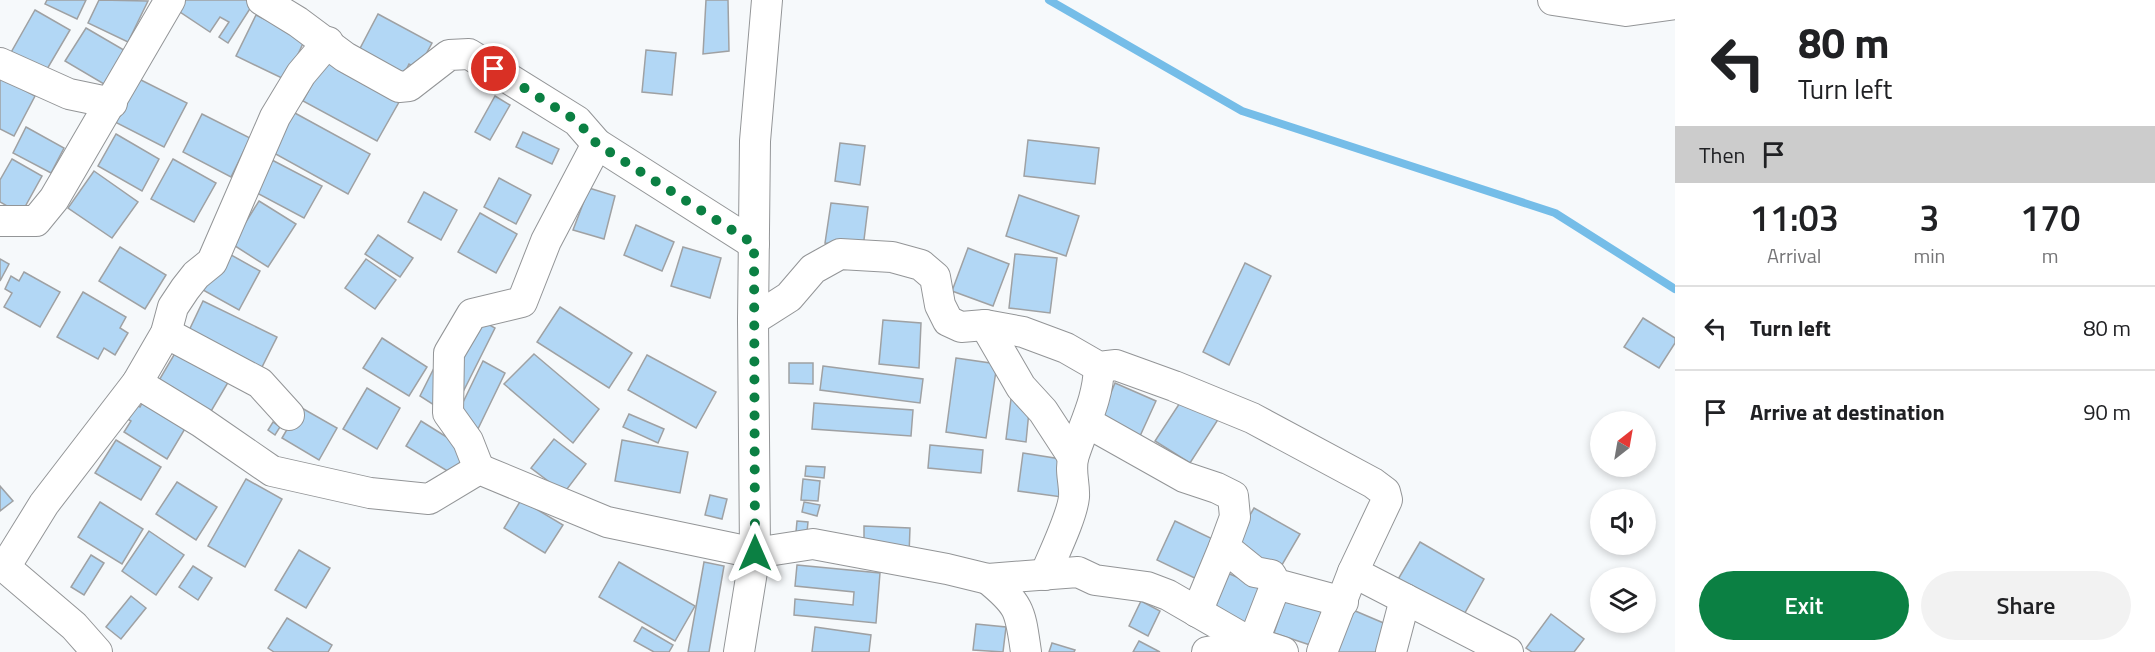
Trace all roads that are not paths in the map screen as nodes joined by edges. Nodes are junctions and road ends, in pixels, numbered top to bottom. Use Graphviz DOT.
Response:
graph roads {
  1 [pos="170,0"];
  2 [pos="262,0"];
  3 [pos="767,0"];
  4 [pos="1553,0"];
  5 [pos="1675,4"];
  6 [pos="328,42"];
  7 [pos="0,63"];
  8 [pos="111,103"];
  9 [pos="597,144"];
  10 [pos="0,221"];
  11 [pos="754,244"];
  12 [pos="753,320"];
  13 [pos="986,325"];
  14 [pos="166,333"];
  15 [pos="1099,367"];
  16 [pos="137,383"];
  17 [pos="289,415"];
  18 [pos="1088,423"];
  19 [pos="1073,457"];
  20 [pos="479,469"];
  21 [pos="1224,547"];
  22 [pos="755,553"];
  23 [pos="3,565"];
  24 [pos="1353,572"];
  25 [pos="1041,576"];
  26 [pos="988,579"];
  27 [pos="1276,584"];
  28 [pos="1405,599"];
  29 [pos="1343,602"];
  30 [pos="1020,612"];
  31 [pos="1201,615"];
  32 [pos="1250,641"];
  33 [pos="97,652"];
  34 [pos="739,652"];
  35 [pos="1026,652"];
  36 [pos="1202,652"];
  37 [pos="1207,652"];
  38 [pos="1283,652"];
  39 [pos="1322,652"];
  40 [pos="1391,652"];
  41 [pos="1508,652"];
  1 -- 8 [label="street"];
  2 -- 6 [label="street"];
  3 -- 11 [label="street"];
  4 -- 5 [label="street"];
  6 -- 9 [label="street"];
  6 -- 14 [label="street"];
  7 -- 8 [label="street"];
  8 -- 10 [label="street"];
  9 -- 11 [label="street"];
  9 -- 20 [label="street"];
  11 -- 12 [label="street"];
  12 -- 13 [label="street"];
  12 -- 22 [label="street"];
  13 -- 15 [label="street"];
  13 -- 19 [label="street"];
  14 -- 16 [label="street"];
  14 -- 17 [label="street"];
  15 -- 18 [label="street"];
  15 -- 24 [label="street"];
  16 -- 20 [label="street"];
  16 -- 23 [label="street"];
  18 -- 19 [label="street"];
  18 -- 21 [label="street"];
  19 -- 25 [label="street"];
  20 -- 22 [label="street"];
  21 -- 27 [label="street"];
  21 -- 31 [label="street"];
  22 -- 26 [label="street"];
  22 -- 34 [label="street"];
  23 -- 33 [label="street"];
  24 -- 28 [label="street"];
  24 -- 29 [label="street"];
  25 -- 26 [label="street"];
  25 -- 30 [label="street"];
  25 -- 31 [label="street"];
  26 -- 30 [label="street"];
  27 -- 29 [label="street"];
  27 -- 32 [label="street"];
  28 -- 40 [label="street"];
  28 -- 41 [label="street"];
  29 -- 39 [label="street"];
  30 -- 35 [label="street"];
  31 -- 32 [label="street"];
  31 -- 36 [label="street"];
  32 -- 37 [label="street"];
  32 -- 38 [label="street"];
}
